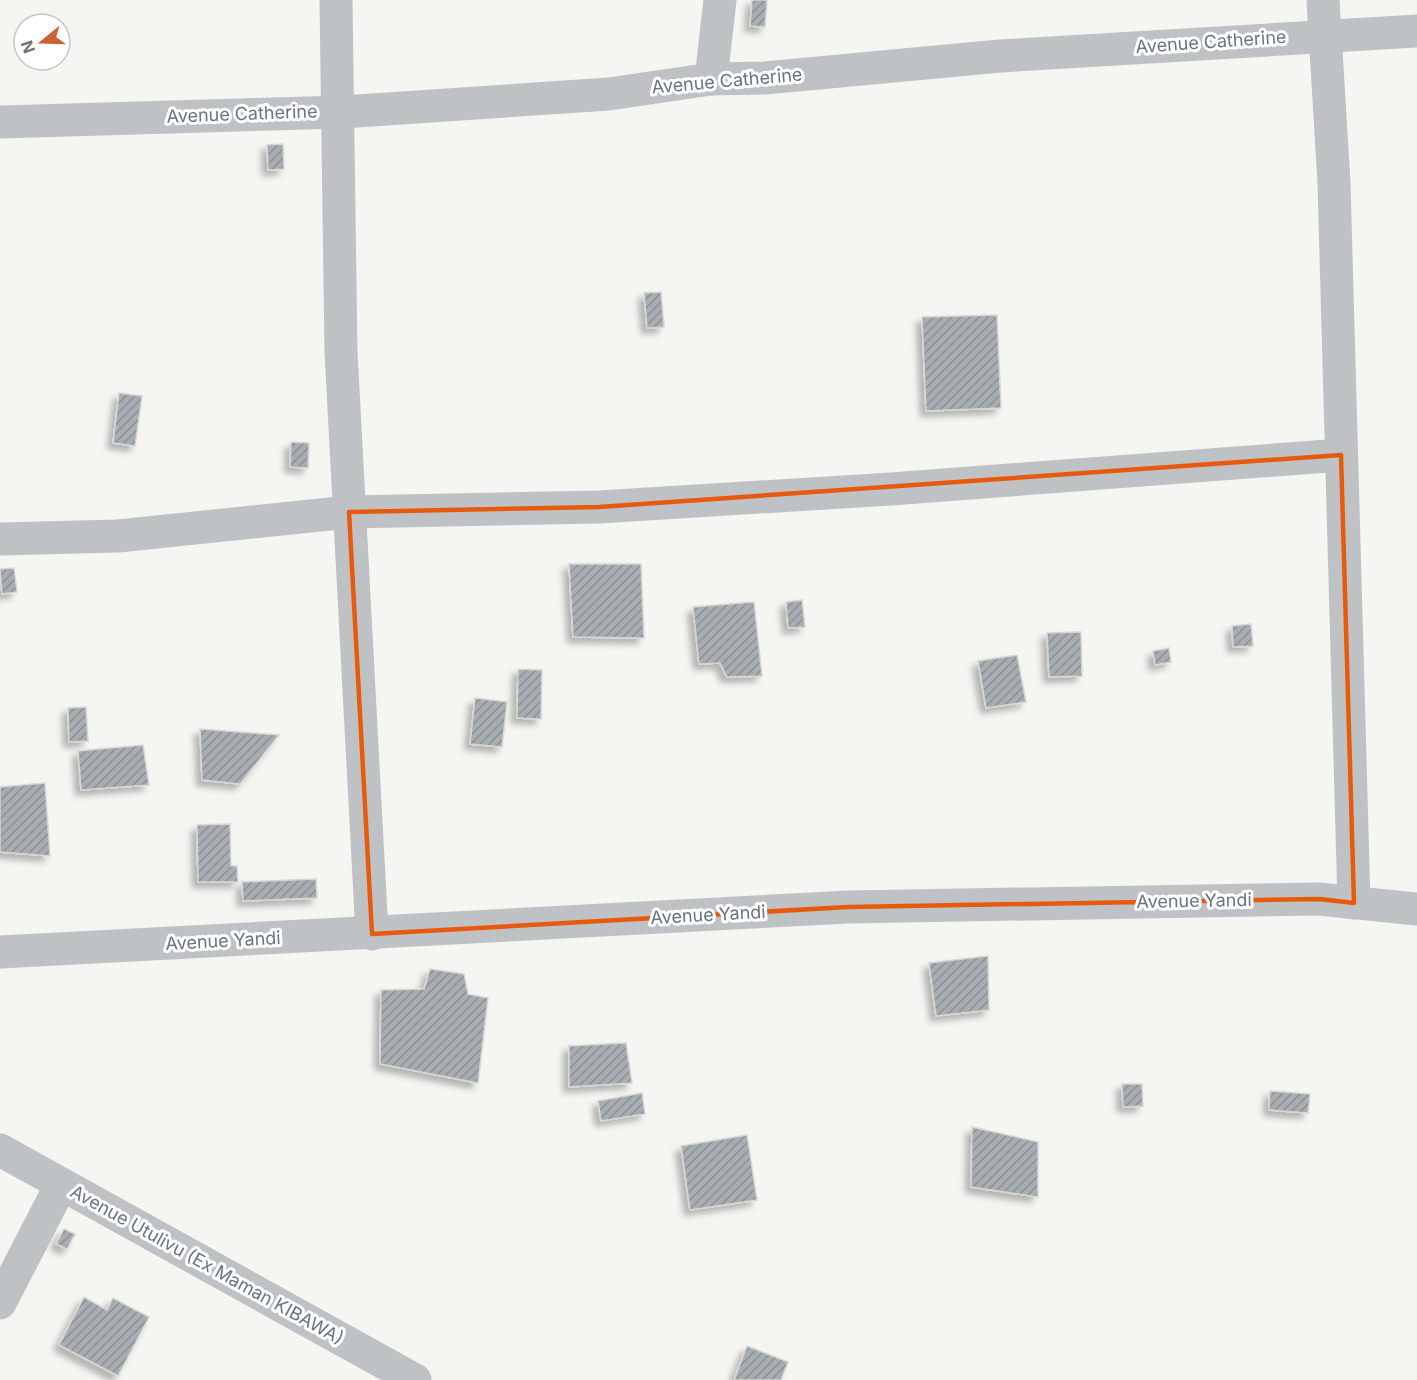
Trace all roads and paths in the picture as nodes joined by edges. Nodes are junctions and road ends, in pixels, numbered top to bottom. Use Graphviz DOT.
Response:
graph roads {
  1 [pos="336,0"];
  2 [pos="720,0"];
  3 [pos="1323,0"];
  4 [pos="1417,31"];
  5 [pos="1325,35"];
  6 [pos="711,79"];
  7 [pos="337,112"];
  8 [pos="0,122"];
  9 [pos="1341,455"];
  10 [pos="349,512"];
  11 [pos="0,540"];
  12 [pos="1354,903"];
  13 [pos="1417,909"];
  14 [pos="372,934"];
  15 [pos="0,952"];
  16 [pos="0,1150"];
  17 [pos="61,1185"];
  18 [pos="0,1303"];
  19 [pos="414,1380"];
  1 -- 7 [label="street"];
  2 -- 6 [label="street"];
  3 -- 5 [label="street"];
  4 -- 5 [label="street, Avenue Catherine"];
  5 -- 6 [label="street, Avenue Catherine"];
  5 -- 9 [label="street"];
  6 -- 7 [label="street, Avenue Catherine"];
  7 -- 8 [label="street, Avenue Catherine"];
  7 -- 10 [label="street"];
  9 -- 10 [label="street"];
  9 -- 12 [label="street"];
  10 -- 11 [label="street"];
  10 -- 14 [label="street"];
  12 -- 13 [label="street, Avenue Yandi"];
  12 -- 14 [label="street, Avenue Yandi"];
  14 -- 15 [label="street, Avenue Yandi"];
  16 -- 17 [label="street, Avenue Utulivu (Ex Maman KIBAWA)"];
  17 -- 18 [label="street"];
  17 -- 19 [label="street, Avenue Utulivu (Ex Maman KIBAWA)"];
}
